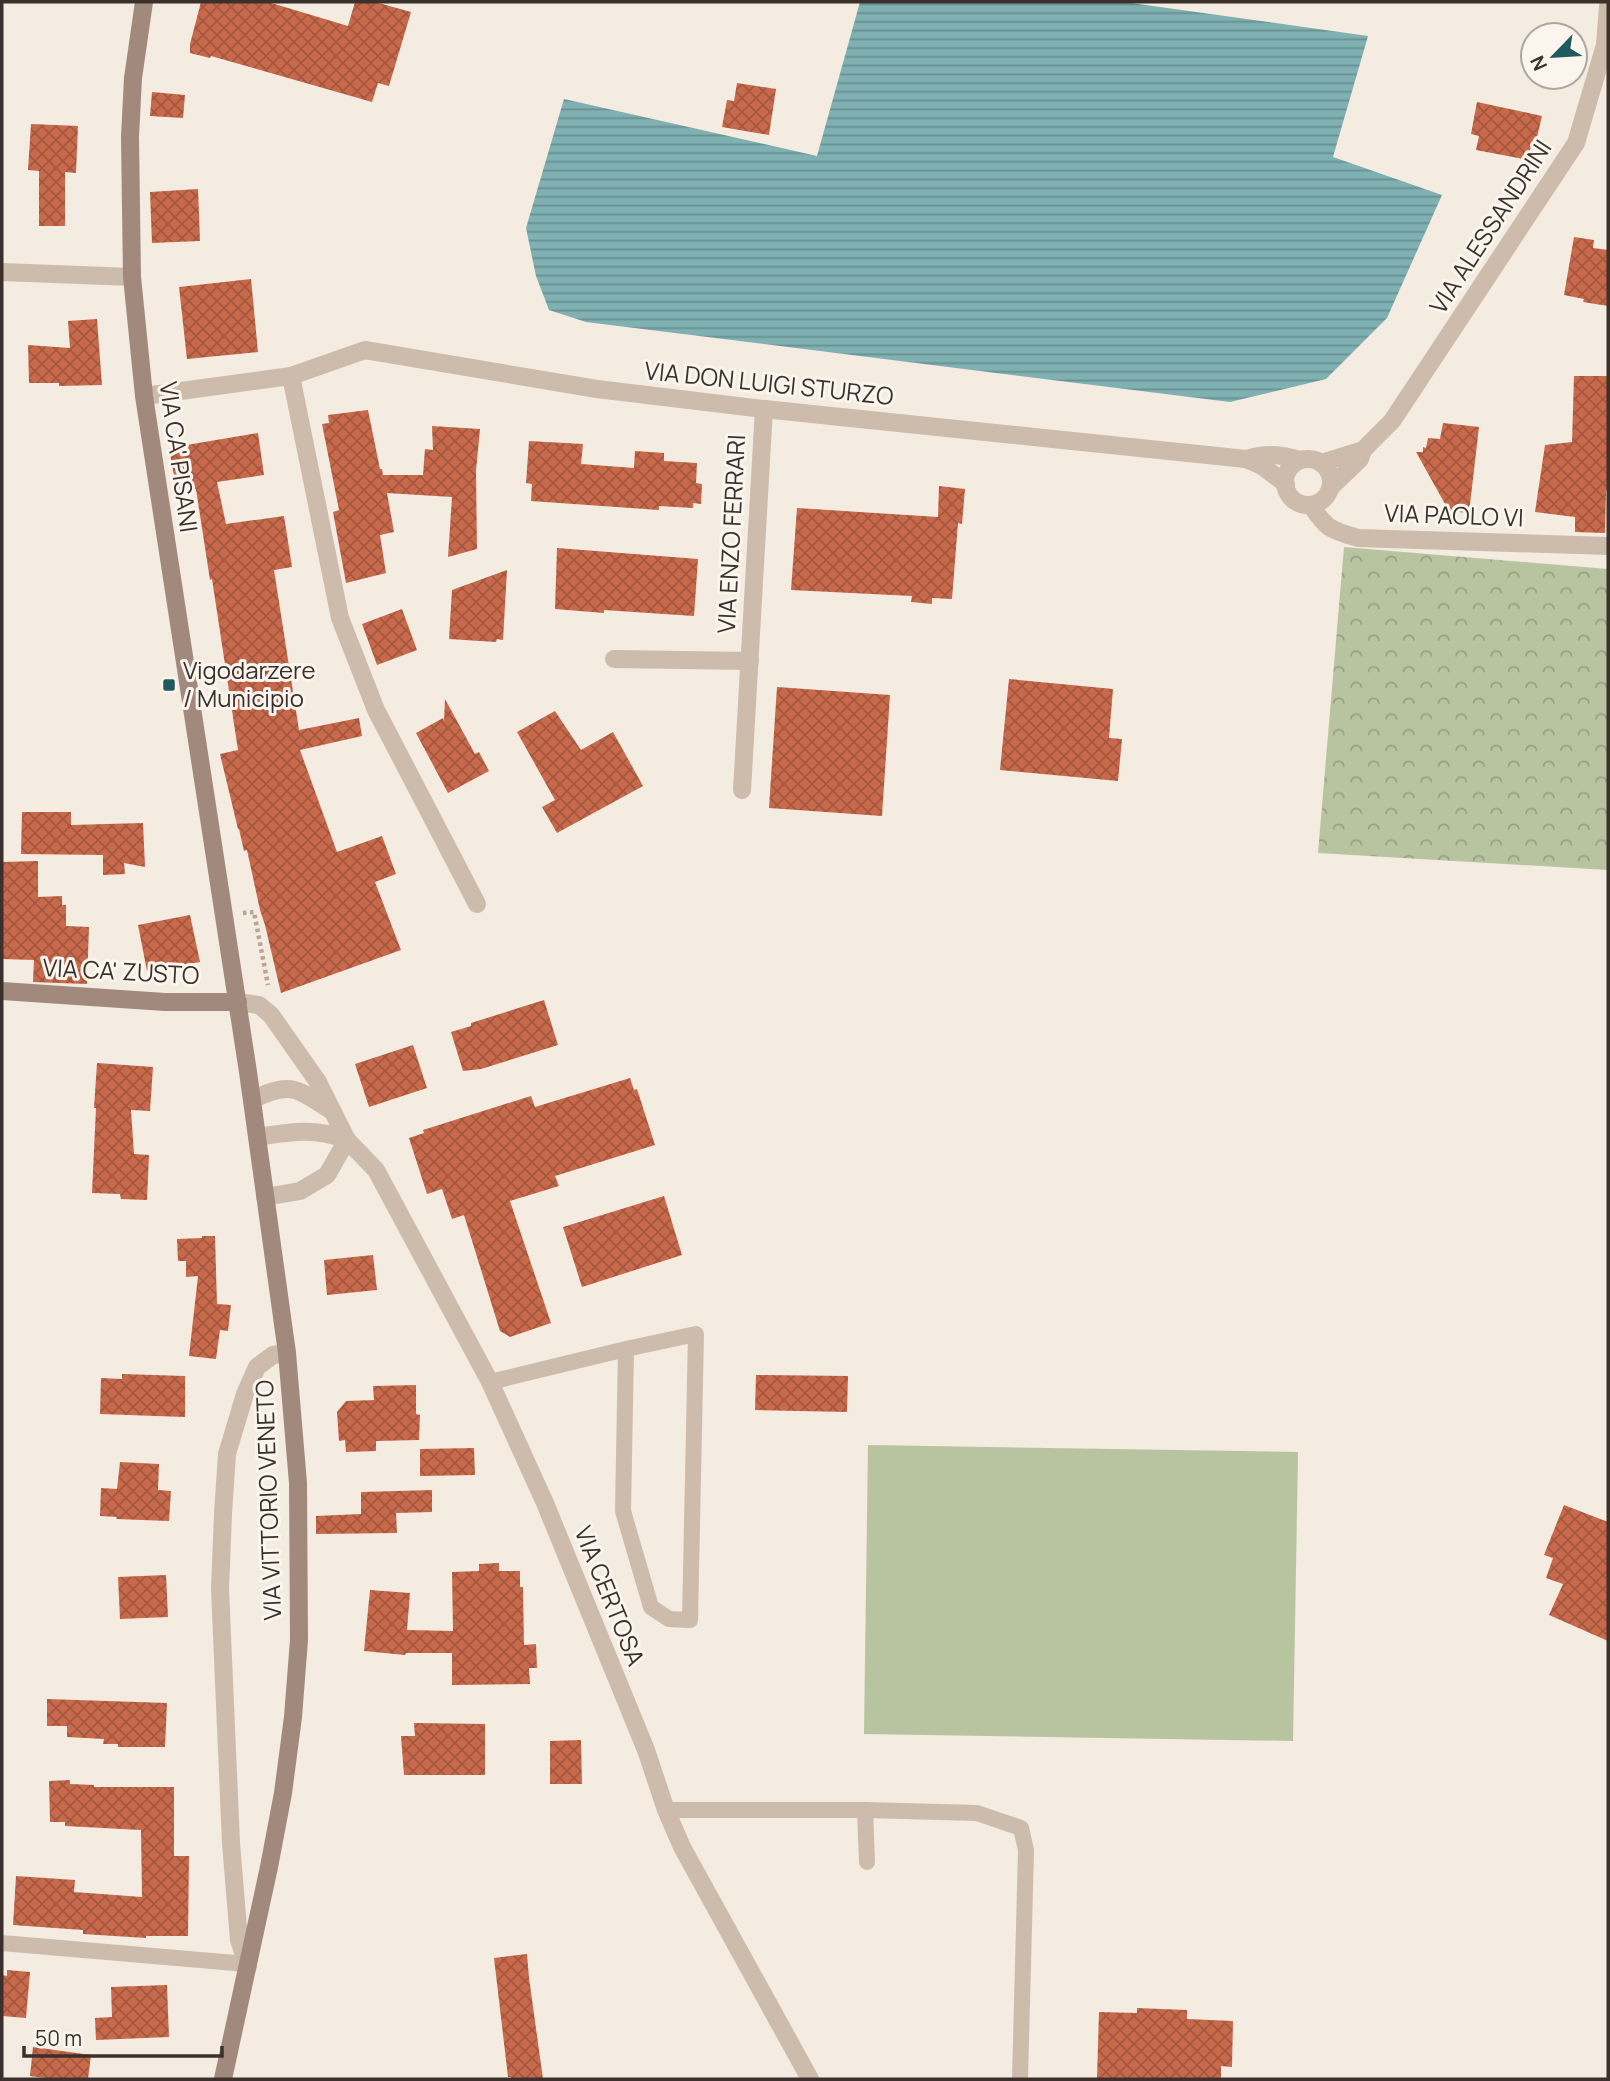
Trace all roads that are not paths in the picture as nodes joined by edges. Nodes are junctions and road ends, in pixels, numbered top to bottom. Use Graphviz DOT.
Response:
graph roads {
  1 [pos="145,2"];
  2 [pos="1608,6"];
  3 [pos="1607,46"];
  4 [pos="2,272"];
  5 [pos="132,277"];
  6 [pos="292,376"];
  7 [pos="144,396"];
  8 [pos="764,409"];
  9 [pos="1363,450"];
  10 [pos="1246,459"];
  11 [pos="1300,460"];
  12 [pos="1321,463"];
  13 [pos="1286,484"];
  14 [pos="1331,487"];
  15 [pos="1311,505"];
  16 [pos="1608,546"];
  17 [pos="614,659"];
  18 [pos="750,662"];
  19 [pos="742,790"];
  20 [pos="477,904"];
  21 [pos="225,915"];
  22 [pos="2,991"];
  23 [pos="238,1002"];
  24 [pos="252,1100"];
  25 [pos="332,1111"];
  26 [pos="257,1137"];
  27 [pos="347,1140"];
  28 [pos="265,1197"];
  29 [pos="626,1349"];
  30 [pos="287,1353"];
  31 [pos="490,1382"];
  32 [pos="666,1810"];
  33 [pos="865,1810"];
  34 [pos="866,1862"];
  35 [pos="2,1943"];
  36 [pos="248,1966"];
  37 [pos="223,2079"];
  38 [pos="810,2079"];
  39 [pos="1020,2079"];
  1 -- 5 [label="main road, VIA CA' PISANI"];
  2 -- 3 [label="street, VIA ALESSANDRINI"];
  3 -- 9 [label="street, VIA ALESSANDRINI"];
  4 -- 5 [label="street"];
  5 -- 7 [label="main road, VIA CA' PISANI"];
  6 -- 7 [label="street, VIA DON LUIGI STURZO"];
  6 -- 8 [label="street, VIA DON LUIGI STURZO"];
  6 -- 20 [label="street"];
  7 -- 21 [label="main road, VIA CA' PISANI"];
  8 -- 10 [label="street, VIA DON LUIGI STURZO"];
  8 -- 18 [label="street, VIA ENZO FERRARI"];
  9 -- 12 [label="street, VIA ALESSANDRINI"];
  9 -- 14 [label="street, VIA ALESSANDRINI"];
  10 -- 11 [label="street, VIA DON LUIGI STURZO"];
  10 -- 13 [label="street, VIA DON LUIGI STURZO"];
  11 -- 12 [label="street"];
  11 -- 13 [label="street"];
  12 -- 14 [label="street"];
  13 -- 15 [label="street"];
  14 -- 15 [label="street"];
  15 -- 16 [label="street, VIA PAOLO VI"];
  17 -- 18 [label="street, VIA ENZO FERRARI"];
  18 -- 19 [label="street, VIA ENZO FERRARI"];
  21 -- 23 [label="main road, VIA VITTORIO VENETO"];
  22 -- 23 [label="main road, VIA CA' ZUSTO"];
  23 -- 24 [label="main road, VIA VITTORIO VENETO"];
  23 -- 25 [label="street, VIA CERTOSA"];
  24 -- 25 [label="street"];
  24 -- 26 [label="main road, VIA VITTORIO VENETO"];
  25 -- 27 [label="street, VIA CERTOSA"];
  26 -- 27 [label="street"];
  26 -- 28 [label="main road, VIA VITTORIO VENETO"];
  27 -- 28 [label="street"];
  27 -- 31 [label="street, VIA CERTOSA"];
  28 -- 30 [label="main road, VIA VITTORIO VENETO"];
  29 -- 29 [label="lane"];
  29 -- 31 [label="lane"];
  30 -- 36 [label="main road, VIA VITTORIO VENETO"];
  30 -- 36 [label="street"];
  31 -- 32 [label="street, VIA CERTOSA"];
  32 -- 33 [label="lane"];
  32 -- 38 [label="street, VIA CERTOSA"];
  33 -- 34 [label="lane"];
  33 -- 39 [label="lane"];
  35 -- 36 [label="lane"];
  36 -- 37 [label="main road, VIA VITTORIO VENETO"];
}
